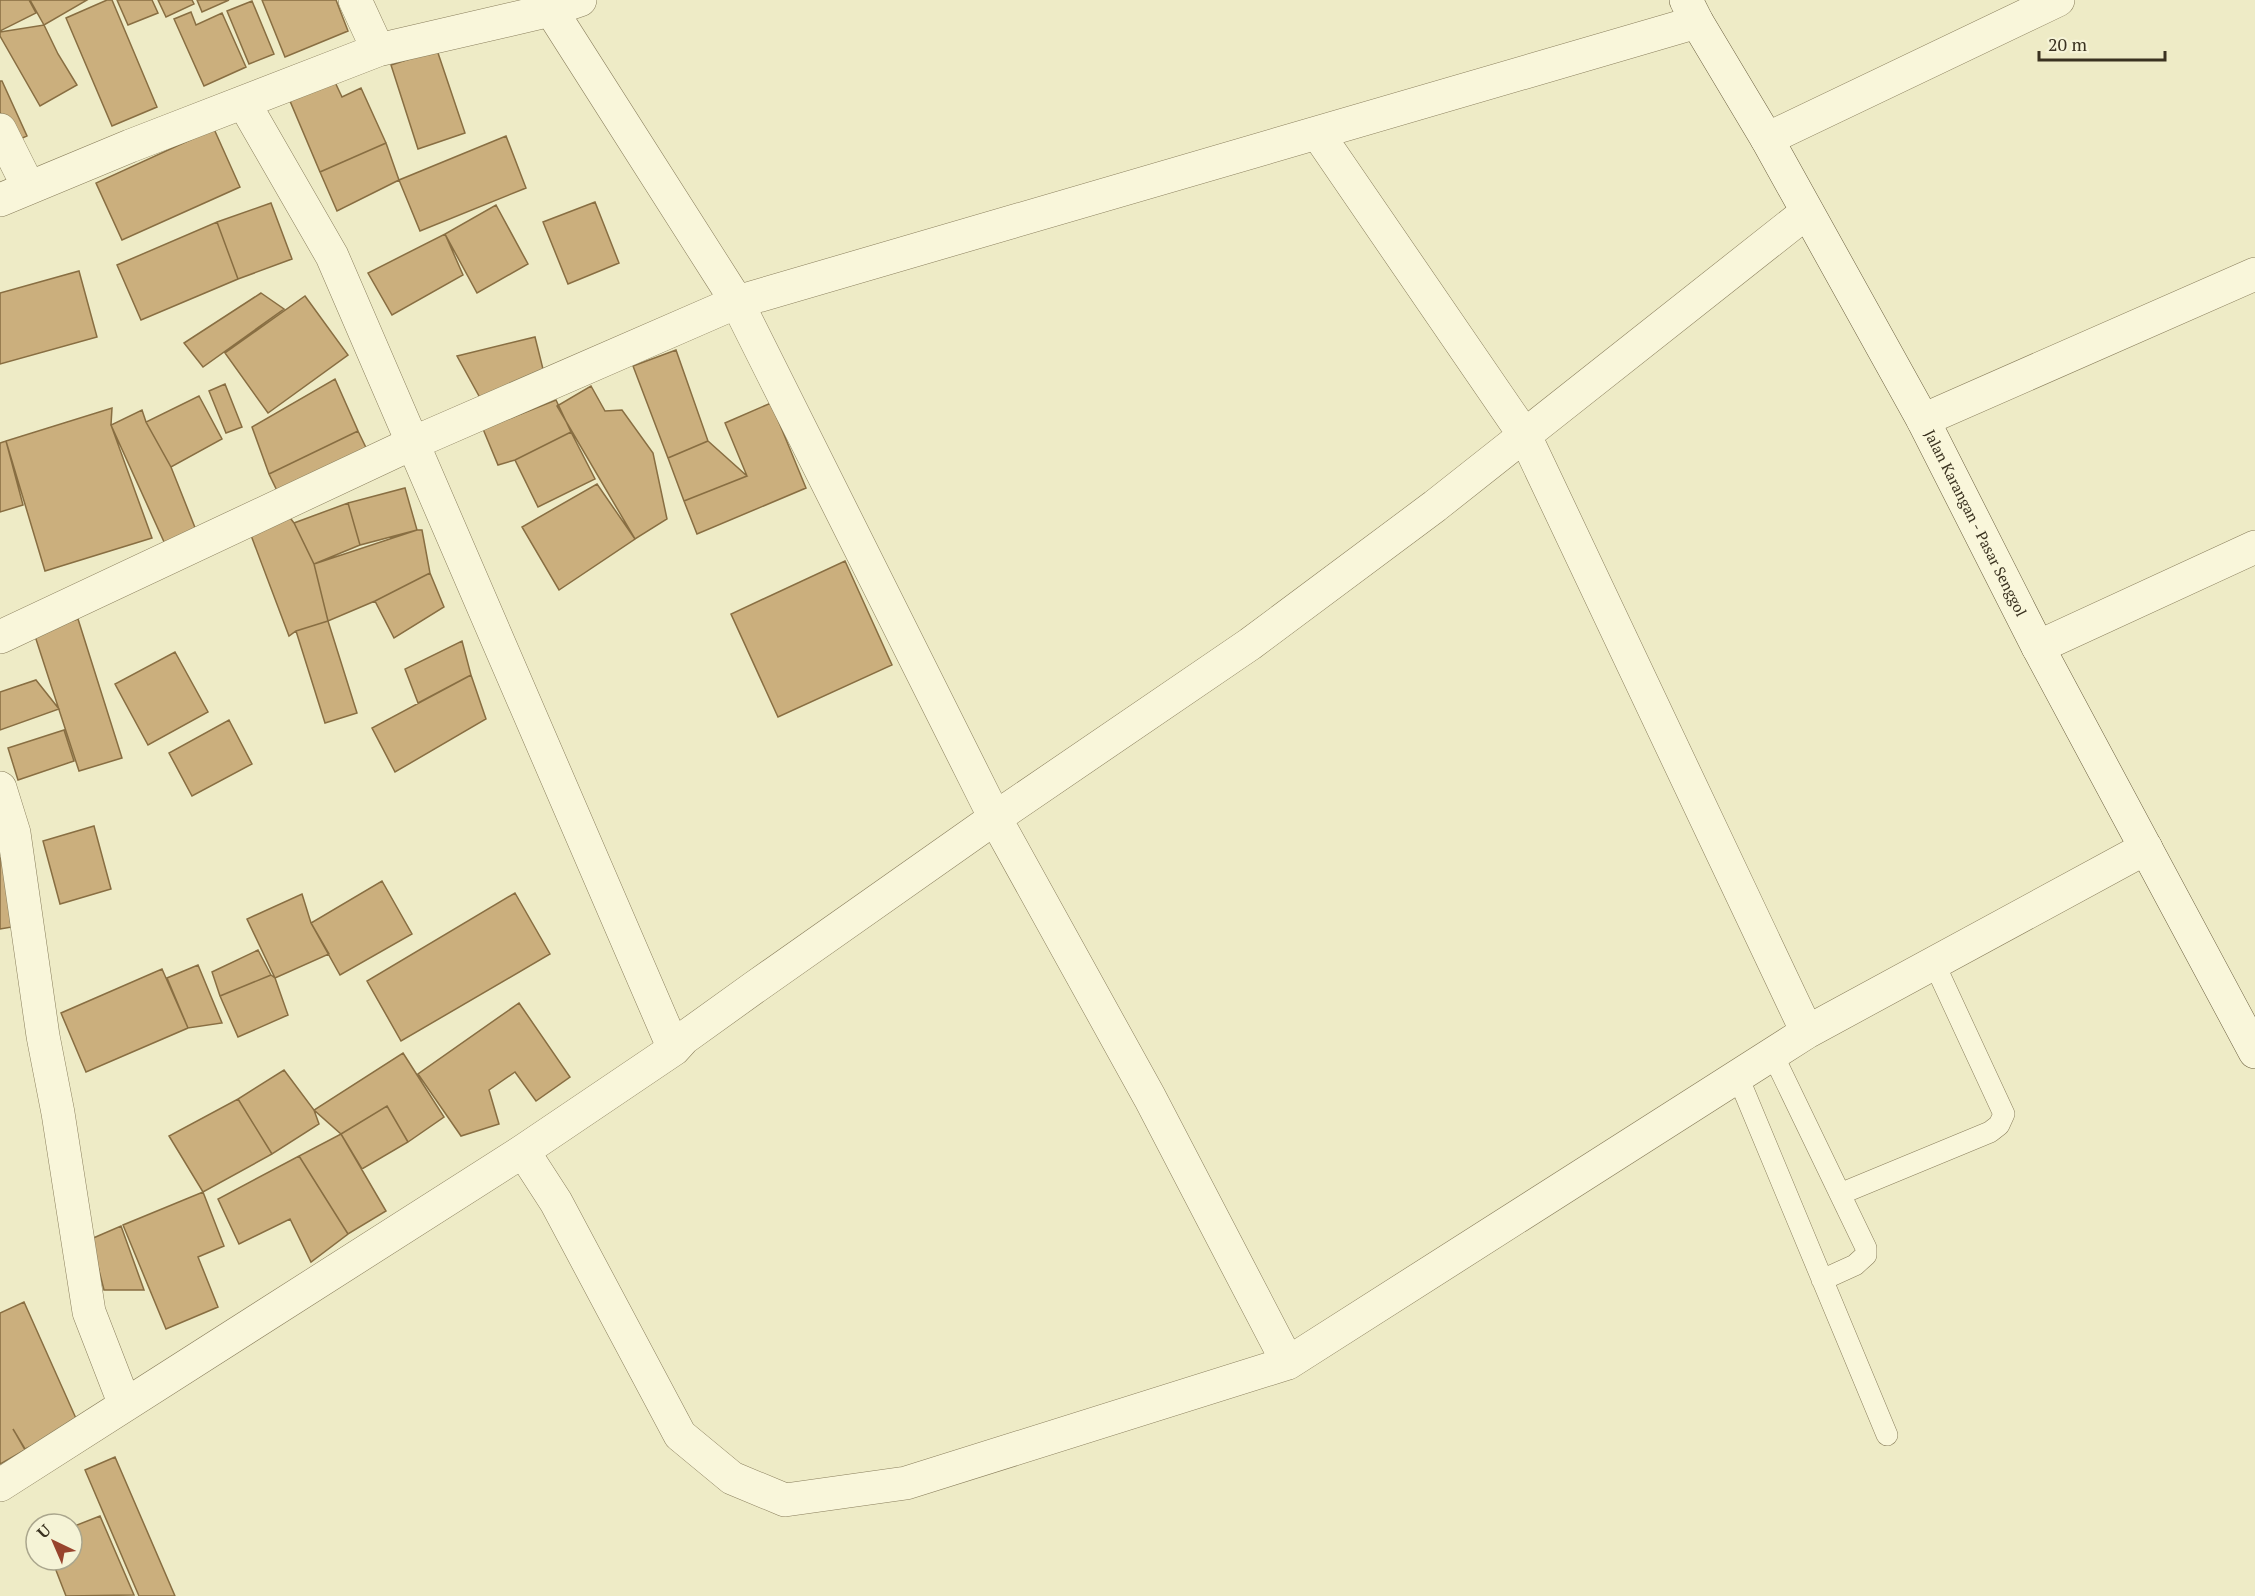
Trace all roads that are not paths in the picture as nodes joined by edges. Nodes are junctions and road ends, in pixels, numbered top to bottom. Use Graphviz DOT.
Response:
graph roads {
  1 [pos="356,0"];
  2 [pos="2058,0"];
  3 [pos="565,5"];
  4 [pos="1692,11"];
  5 [pos="378,50"];
  6 [pos="244,103"];
  7 [pos="0,130"];
  8 [pos="1318,134"];
  9 [pos="1767,139"];
  10 [pos="15,194"];
  11 [pos="1807,212"];
  12 [pos="2255,274"];
  13 [pos="737,302"];
  14 [pos="1923,420"];
  15 [pos="1526,436"];
  16 [pos="413,443"];
  17 [pos="2255,547"];
  18 [pos="0,637"];
  19 [pos="2038,647"];
  20 [pos="0,788"];
  21 [pos="995,818"];
  22 [pos="2146,848"];
  23 [pos="1934,963"];
  24 [pos="1807,1032"];
  25 [pos="674,1049"];
  26 [pos="2255,1052"];
  27 [pos="1773,1054"];
  28 [pos="1738,1077"];
  29 [pos="523,1151"];
  30 [pos="1840,1194"];
  31 [pos="1822,1280"];
  32 [pos="1288,1363"];
  33 [pos="126,1405"];
  34 [pos="1887,1435"];
  35 [pos="0,1485"];
  1 -- 5 [label="street"];
  2 -- 9 [label="street"];
  3 -- 5 [label="street"];
  3 -- 13 [label="street"];
  4 -- 8 [label="street"];
  4 -- 9 [label="street, Jalan Karangan - Pasar Senggol"];
  5 -- 6 [label="street"];
  6 -- 10 [label="street"];
  6 -- 16 [label="street"];
  7 -- 10 [label="street"];
  8 -- 13 [label="street"];
  8 -- 15 [label="street"];
  9 -- 11 [label="street, Jalan Karangan - Pasar Senggol"];
  11 -- 14 [label="street, Jalan Karangan - Pasar Senggol"];
  11 -- 15 [label="street"];
  12 -- 14 [label="street"];
  13 -- 16 [label="street"];
  13 -- 21 [label="street"];
  14 -- 19 [label="street, Jalan Karangan - Pasar Senggol"];
  15 -- 21 [label="street"];
  15 -- 24 [label="street"];
  16 -- 18 [label="street"];
  16 -- 25 [label="street"];
  17 -- 19 [label="street"];
  19 -- 22 [label="street, Jalan Karangan - Pasar Senggol"];
  20 -- 33 [label="street"];
  21 -- 25 [label="street"];
  21 -- 32 [label="street"];
  22 -- 23 [label="street"];
  22 -- 26 [label="street, Jalan Karangan - Pasar Senggol"];
  23 -- 24 [label="street"];
  23 -- 30 [label="lane"];
  24 -- 27 [label="street"];
  25 -- 29 [label="street"];
  27 -- 28 [label="street"];
  27 -- 30 [label="lane"];
  28 -- 31 [label="lane"];
  28 -- 32 [label="street"];
  29 -- 32 [label="street"];
  29 -- 33 [label="street"];
  30 -- 31 [label="lane"];
  31 -- 34 [label="lane"];
  33 -- 35 [label="street"];
}
